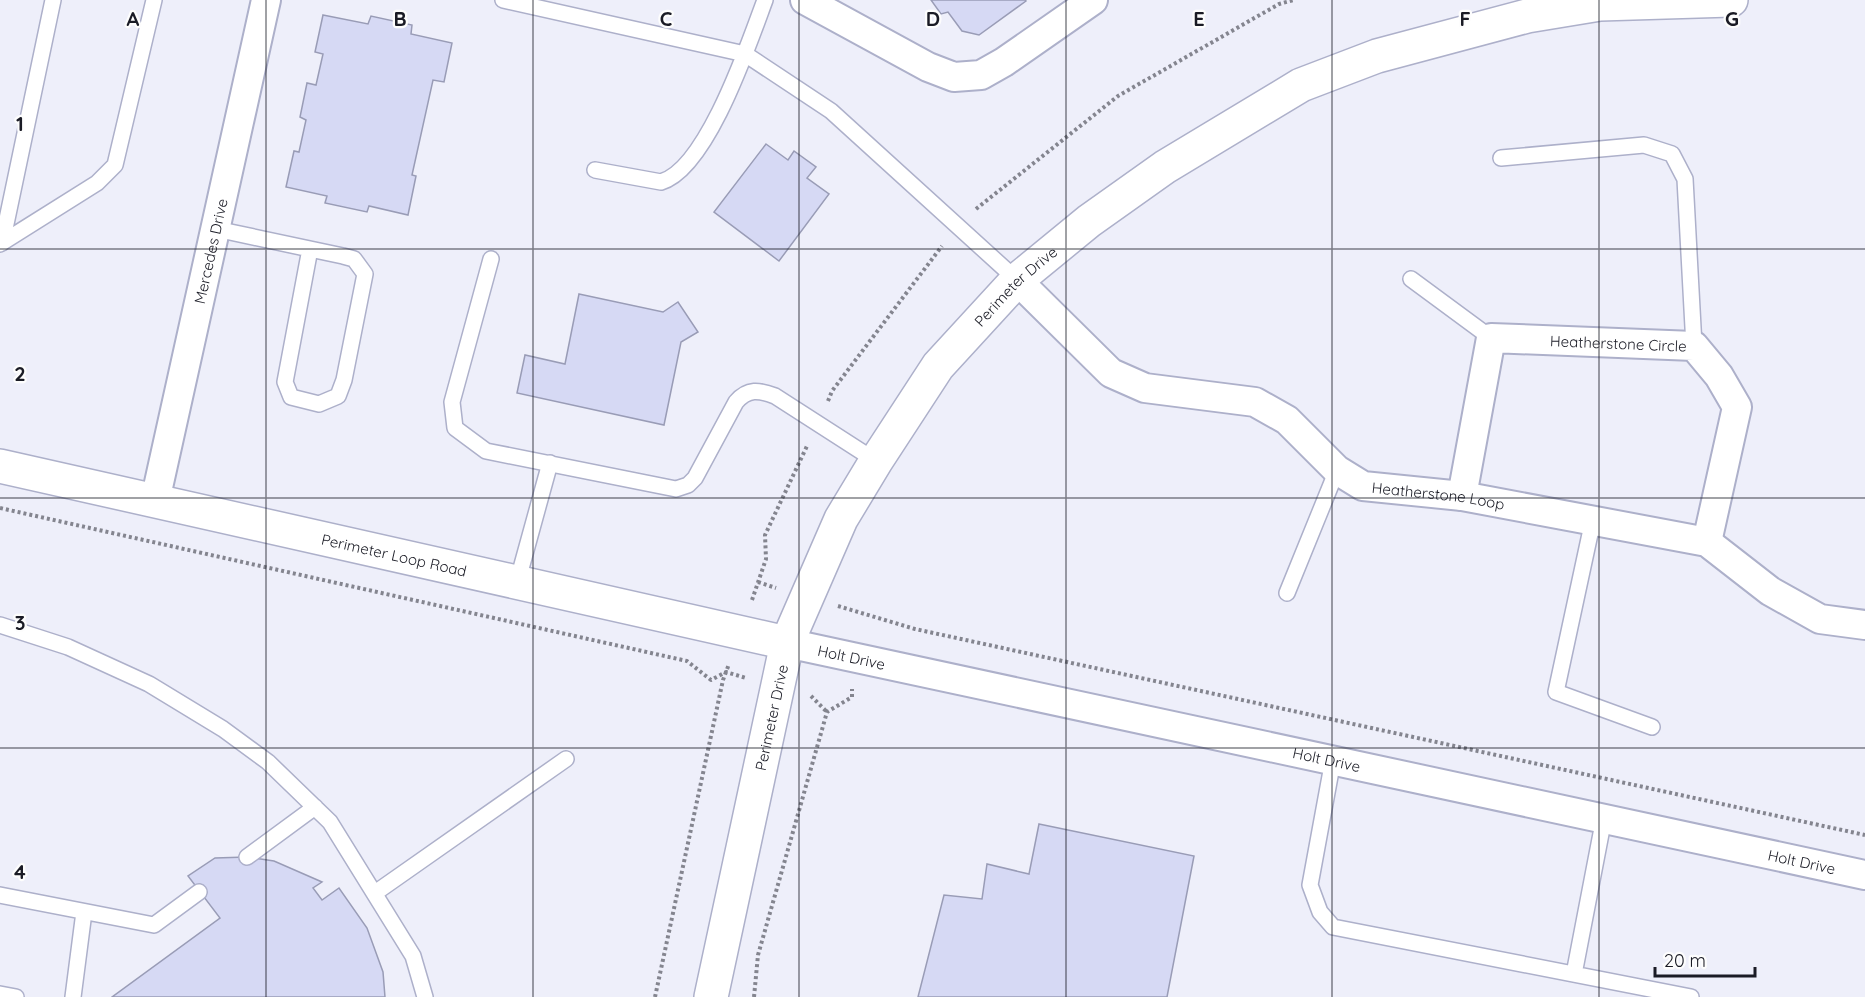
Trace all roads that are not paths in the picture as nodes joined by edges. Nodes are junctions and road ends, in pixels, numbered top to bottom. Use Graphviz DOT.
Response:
graph roads {
  1 [pos="53,0"];
  2 [pos="154,0"];
  3 [pos="266,0"];
  4 [pos="503,0"];
  5 [pos="765,0"];
  6 [pos="805,0"];
  7 [pos="1093,0"];
  8 [pos="1731,0"];
  9 [pos="745,54"];
  10 [pos="1501,159"];
  11 [pos="595,170"];
  12 [pos="216,229"];
  13 [pos="1,244"];
  14 [pos="310,249"];
  15 [pos="491,259"];
  16 [pos="1411,279"];
  17 [pos="1017,280"];
  18 [pos="1491,338"];
  19 [pos="1694,346"];
  20 [pos="876,461"];
  21 [pos="550,463"];
  22 [pos="0,466"];
  23 [pos="1337,470"];
  24 [pos="1462,496"];
  25 [pos="155,501"];
  26 [pos="1593,520"];
  27 [pos="1707,542"];
  28 [pos="517,583"];
  29 [pos="1287,592"];
  30 [pos="0,625"];
  31 [pos="1865,625"];
  32 [pos="787,643"];
  33 [pos="1652,727"];
  34 [pos="566,759"];
  35 [pos="1333,760"];
  36 [pos="315,807"];
  37 [pos="1604,818"];
  38 [pos="247,857"];
  39 [pos="1865,875"];
  40 [pos="199,892"];
  41 [pos="375,893"];
  42 [pos="0,895"];
  43 [pos="84,912"];
  44 [pos="1574,974"];
  45 [pos="0,994"];
  46 [pos="16,997"];
  47 [pos="73,997"];
  48 [pos="425,997"];
  49 [pos="711,997"];
  50 [pos="1691,997"];
  1 -- 13 [label="lane"];
  2 -- 13 [label="lane"];
  3 -- 12 [label="street, Mercedes Drive"];
  4 -- 9 [label="lane"];
  5 -- 9 [label="lane"];
  6 -- 7 [label="street"];
  8 -- 17 [label="main road, Perimeter Drive"];
  9 -- 11 [label="lane"];
  9 -- 17 [label="lane"];
  10 -- 19 [label="lane"];
  12 -- 14 [label="lane"];
  12 -- 25 [label="street, Mercedes Drive"];
  14 -- 14 [label="lane"];
  15 -- 21 [label="lane"];
  16 -- 18 [label="lane"];
  17 -- 20 [label="main road, Perimeter Drive"];
  17 -- 23 [label="street, Heatherstone Loop"];
  18 -- 19 [label="street, Heatherstone Circle"];
  18 -- 24 [label="street"];
  19 -- 27 [label="street, Heatherstone Circle"];
  20 -- 21 [label="lane"];
  20 -- 32 [label="main road, Perimeter Drive"];
  21 -- 28 [label="lane"];
  22 -- 25 [label="main road, Perimeter Loop Road"];
  23 -- 24 [label="street, Heatherstone Loop"];
  23 -- 29 [label="lane"];
  24 -- 26 [label="street, Heatherstone Loop"];
  25 -- 28 [label="main road, Perimeter Loop Road"];
  26 -- 27 [label="street, Heatherstone Loop"];
  26 -- 33 [label="lane"];
  27 -- 31 [label="street, Heatherstone Loop"];
  28 -- 32 [label="main road, Perimeter Loop Road"];
  30 -- 36 [label="lane"];
  32 -- 35 [label="street, Holt Drive"];
  32 -- 49 [label="main road, Perimeter Drive"];
  34 -- 41 [label="lane"];
  35 -- 37 [label="street, Holt Drive"];
  35 -- 44 [label="lane"];
  36 -- 38 [label="lane"];
  36 -- 41 [label="lane"];
  37 -- 39 [label="street, Holt Drive"];
  37 -- 44 [label="lane"];
  40 -- 43 [label="lane"];
  41 -- 48 [label="lane"];
  42 -- 43 [label="lane"];
  43 -- 47 [label="lane"];
  44 -- 50 [label="lane"];
  45 -- 46 [label="lane"];
}
